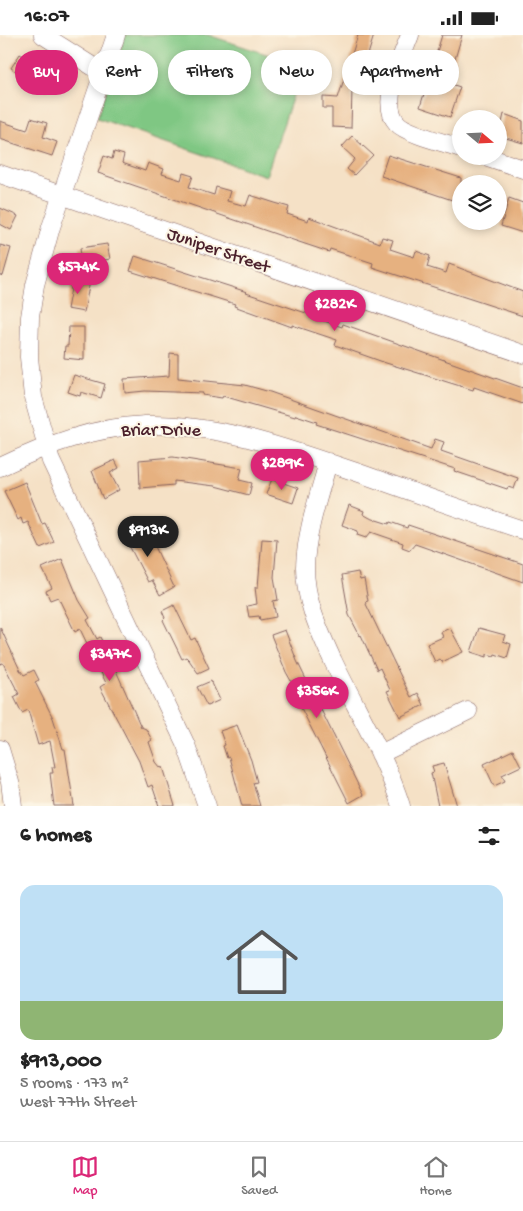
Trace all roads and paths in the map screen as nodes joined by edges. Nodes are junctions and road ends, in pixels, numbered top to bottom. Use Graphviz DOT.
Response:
graph roads {
  1 [pos="43,35"];
  2 [pos="116,35"];
  3 [pos="410,35"];
  4 [pos="111,50"];
  5 [pos="88,64"];
  6 [pos="96,95"];
  7 [pos="452,145"];
  8 [pos="508,164"];
  9 [pos="523,169"];
  10 [pos="0,174"];
  11 [pos="63,195"];
  12 [pos="523,354"];
  13 [pos="46,447"];
  14 [pos="328,462"];
  15 [pos="0,467"];
  16 [pos="523,530"];
  17 [pos="468,711"];
  18 [pos="0,749"];
  19 [pos="380,754"];
  20 [pos="13,806"];
  21 [pos="207,806"];
  22 [pos="401,806"];
  1 -- 5 [label="street"];
  2 -- 4 [label="street"];
  3 -- 7 [label="street"];
  6 -- 11 [label="street"];
  8 -- 9 [label="street"];
  10 -- 11 [label="street, Juniper Street"];
  11 -- 12 [label="street, Juniper Street"];
  11 -- 13 [label="street"];
  13 -- 14 [label="street, Briar Drive"];
  13 -- 15 [label="street, Briar Drive"];
  13 -- 21 [label="street"];
  14 -- 16 [label="street, Briar Drive"];
  14 -- 19 [label="street"];
  17 -- 19 [label="street"];
  18 -- 20 [label="street"];
  19 -- 22 [label="street"];
}
